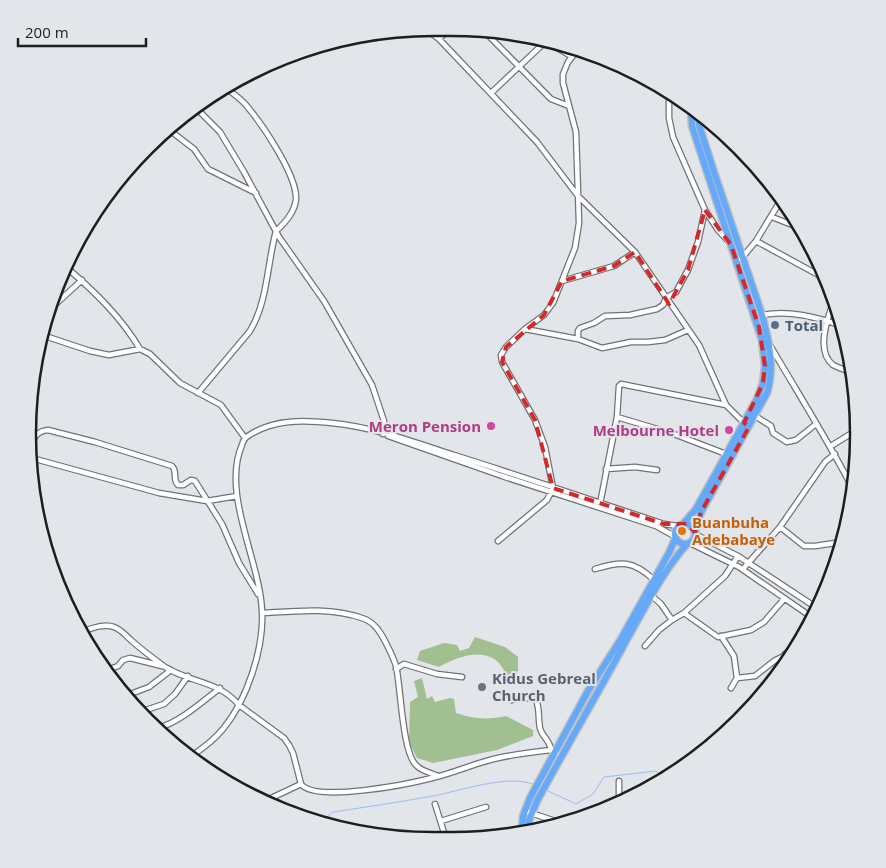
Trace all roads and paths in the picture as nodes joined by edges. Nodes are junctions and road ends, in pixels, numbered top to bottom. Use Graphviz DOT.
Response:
graph roads {
  1 [pos="435,36"];
  2 [pos="442,36"];
  3 [pos="439,39"];
  4 [pos="491,39"];
  5 [pos="540,47"];
  6 [pos="567,53"];
  7 [pos="571,56"];
  8 [pos="519,67"];
  9 [pos="232,92"];
  10 [pos="491,93"];
  11 [pos="669,101"];
  12 [pos="569,106"];
  13 [pos="200,112"];
  14 [pos="691,116"];
  15 [pos="699,122"];
  16 [pos="174,133"];
  17 [pos="256,193"];
  18 [pos="578,196"];
  19 [pos="778,206"];
  20 [pos="705,210"];
  21 [pos="772,217"];
  22 [pos="789,224"];
  23 [pos="276,231"];
  24 [pos="756,241"];
  25 [pos="732,245"];
  26 [pos="635,252"];
  27 [pos="742,258"];
  28 [pos="738,264"];
  29 [pos="71,271"];
  30 [pos="815,273"];
  31 [pos="82,280"];
  32 [pos="562,281"];
  33 [pos="666,298"];
  34 [pos="60,299"];
  35 [pos="830,311"];
  36 [pos="762,315"];
  37 [pos="827,320"];
  38 [pos="834,322"];
  39 [pos="525,329"];
  40 [pos="688,330"];
  41 [pos="49,337"];
  42 [pos="578,339"];
  43 [pos="762,340"];
  44 [pos="769,344"];
  45 [pos="140,349"];
  46 [pos="844,369"];
  47 [pos="198,394"];
  48 [pos="726,405"];
  49 [pos="755,416"];
  50 [pos="617,417"];
  51 [pos="816,424"];
  52 [pos="746,425"];
  53 [pos="385,434"];
  54 [pos="850,434"];
  55 [pos="36,435"];
  56 [pos="245,438"];
  57 [pos="831,446"];
  58 [pos="726,454"];
  59 [pos="835,454"];
  60 [pos="37,459"];
  61 [pos="606,469"];
  62 [pos="657,470"];
  63 [pos="847,477"];
  64 [pos="552,490"];
  65 [pos="237,496"];
  66 [pos="206,501"];
  67 [pos="599,505"];
  68 [pos="681,525"];
  69 [pos="780,527"];
  70 [pos="695,533"];
  71 [pos="675,537"];
  72 [pos="498,542"];
  73 [pos="834,543"];
  74 [pos="689,544"];
  75 [pos="738,556"];
  76 [pos="748,563"];
  77 [pos="734,564"];
  78 [pos="595,568"];
  79 [pos="743,569"];
  80 [pos="654,580"];
  81 [pos="652,596"];
  82 [pos="260,598"];
  83 [pos="784,599"];
  84 [pos="811,604"];
  85 [pos="263,613"];
  86 [pos="684,613"];
  87 [pos="807,613"];
  88 [pos="672,620"];
  89 [pos="88,630"];
  90 [pos="721,636"];
  91 [pos="624,640"];
  92 [pos="645,646"];
  93 [pos="782,656"];
  94 [pos="613,657"];
  95 [pos="112,668"];
  96 [pos="168,668"];
  97 [pos="396,669"];
  98 [pos="188,676"];
  99 [pos="462,677"];
  100 [pos="737,678"];
  101 [pos="220,688"];
  102 [pos="731,688"];
  103 [pos="133,693"];
  104 [pos="512,700"];
  105 [pos="239,705"];
  106 [pos="148,709"];
  107 [pos="165,726"];
  108 [pos="553,751"];
  109 [pos="196,753"];
  110 [pos="562,756"];
  111 [pos="438,776"];
  112 [pos="619,781"];
  113 [pos="301,784"];
  114 [pos="619,795"];
  115 [pos="274,798"];
  116 [pos="435,804"];
  117 [pos="486,807"];
  118 [pos="528,813"];
  119 [pos="549,819"];
  120 [pos="441,821"];
  121 [pos="529,824"];
  122 [pos="522,825"];
  123 [pos="444,832"];
  1 -- 3 [label="street"];
  2 -- 3 [label="street"];
  3 -- 10 [label="street"];
  4 -- 8 [label="street"];
  5 -- 8 [label="street"];
  6 -- 7 [label="street"];
  7 -- 12 [label="street"];
  8 -- 10 [label="street"];
  8 -- 12 [label="street"];
  9 -- 23 [label="street"];
  10 -- 18 [label="street"];
  11 -- 20 [label="street"];
  12 -- 18 [label="street"];
  13 -- 17 [label="street"];
  14 -- 25 [label="highway"];
  15 -- 27 [label="highway"];
  16 -- 17 [label="street"];
  17 -- 23 [label="street"];
  18 -- 26 [label="street"];
  18 -- 32 [label="street"];
  19 -- 21 [label="street"];
  20 -- 25 [label="street"];
  20 -- 33 [label="street"];
  21 -- 22 [label="street"];
  21 -- 24 [label="street"];
  23 -- 47 [label="street"];
  23 -- 53 [label="street"];
  24 -- 27 [label="street"];
  24 -- 30 [label="street"];
  25 -- 28 [label="highway"];
  26 -- 32 [label="street"];
  26 -- 33 [label="street"];
  27 -- 28 [label="street"];
  27 -- 36 [label="highway"];
  28 -- 43 [label="highway"];
  29 -- 31 [label="street"];
  31 -- 34 [label="street"];
  31 -- 45 [label="street"];
  32 -- 39 [label="street"];
  33 -- 40 [label="street"];
  33 -- 42 [label="street"];
  35 -- 37 [label="street"];
  36 -- 37 [label="street"];
  36 -- 44 [label="highway"];
  37 -- 38 [label="street"];
  37 -- 46 [label="street"];
  39 -- 42 [label="street"];
  39 -- 64 [label="street"];
  40 -- 42 [label="street"];
  40 -- 48 [label="street"];
  41 -- 45 [label="street"];
  43 -- 44 [label="street"];
  43 -- 52 [label="highway"];
  44 -- 49 [label="highway"];
  44 -- 51 [label="street"];
  45 -- 47 [label="street"];
  47 -- 56 [label="street"];
  48 -- 50 [label="street"];
  48 -- 52 [label="street"];
  49 -- 51 [label="street"];
  49 -- 52 [label="highway"];
  50 -- 58 [label="street"];
  50 -- 61 [label="street"];
  51 -- 57 [label="street"];
  52 -- 58 [label="highway"];
  52 -- 70 [label="highway"];
  53 -- 56 [label="street"];
  53 -- 64 [label="street"];
  54 -- 57 [label="street"];
  55 -- 66 [label="street"];
  56 -- 65 [label="street"];
  57 -- 59 [label="street"];
  58 -- 68 [label="highway"];
  59 -- 63 [label="street"];
  59 -- 69 [label="street"];
  60 -- 66 [label="street"];
  61 -- 62 [label="street"];
  61 -- 67 [label="street"];
  64 -- 67 [label="street"];
  64 -- 72 [label="street"];
  65 -- 66 [label="street"];
  65 -- 82 [label="street"];
  66 -- 82 [label="street"];
  67 -- 68 [label="street"];
  67 -- 71 [label="street"];
  68 -- 70 [label="highway"];
  68 -- 71 [label="highway"];
  69 -- 73 [label="street"];
  69 -- 76 [label="street"];
  70 -- 74 [label="highway"];
  70 -- 75 [label="street"];
  71 -- 74 [label="highway"];
  71 -- 80 [label="highway"];
  74 -- 77 [label="street"];
  74 -- 81 [label="highway"];
  75 -- 76 [label="street"];
  75 -- 77 [label="street"];
  76 -- 79 [label="street"];
  76 -- 84 [label="street"];
  77 -- 79 [label="street"];
  77 -- 86 [label="street"];
  78 -- 80 [label="street"];
  79 -- 83 [label="street"];
  80 -- 91 [label="highway"];
  81 -- 88 [label="street"];
  81 -- 91 [label="highway"];
  82 -- 85 [label="street"];
  83 -- 87 [label="street"];
  83 -- 90 [label="street"];
  85 -- 97 [label="street"];
  85 -- 105 [label="street"];
  86 -- 88 [label="street"];
  86 -- 90 [label="street"];
  88 -- 92 [label="street"];
  89 -- 96 [label="street"];
  90 -- 100 [label="street"];
  91 -- 94 [label="highway"];
  93 -- 100 [label="street"];
  94 -- 108 [label="highway"];
  94 -- 110 [label="highway"];
  95 -- 96 [label="street"];
  96 -- 98 [label="street"];
  96 -- 103 [label="street"];
  97 -- 99 [label="street"];
  97 -- 111 [label="street"];
  98 -- 101 [label="street"];
  98 -- 106 [label="street"];
  100 -- 102 [label="street"];
  101 -- 105 [label="street"];
  101 -- 107 [label="street"];
  104 -- 108 [label="street"];
  105 -- 109 [label="street"];
  105 -- 113 [label="street"];
  108 -- 110 [label="street"];
  108 -- 111 [label="street"];
  108 -- 118 [label="highway"];
  110 -- 118 [label="highway"];
  111 -- 113 [label="street"];
  112 -- 114 [label="street"];
  113 -- 115 [label="street"];
  116 -- 120 [label="street"];
  117 -- 120 [label="street"];
  118 -- 119 [label="street"];
  118 -- 121 [label="highway"];
  118 -- 122 [label="highway"];
  120 -- 123 [label="street"];
}
